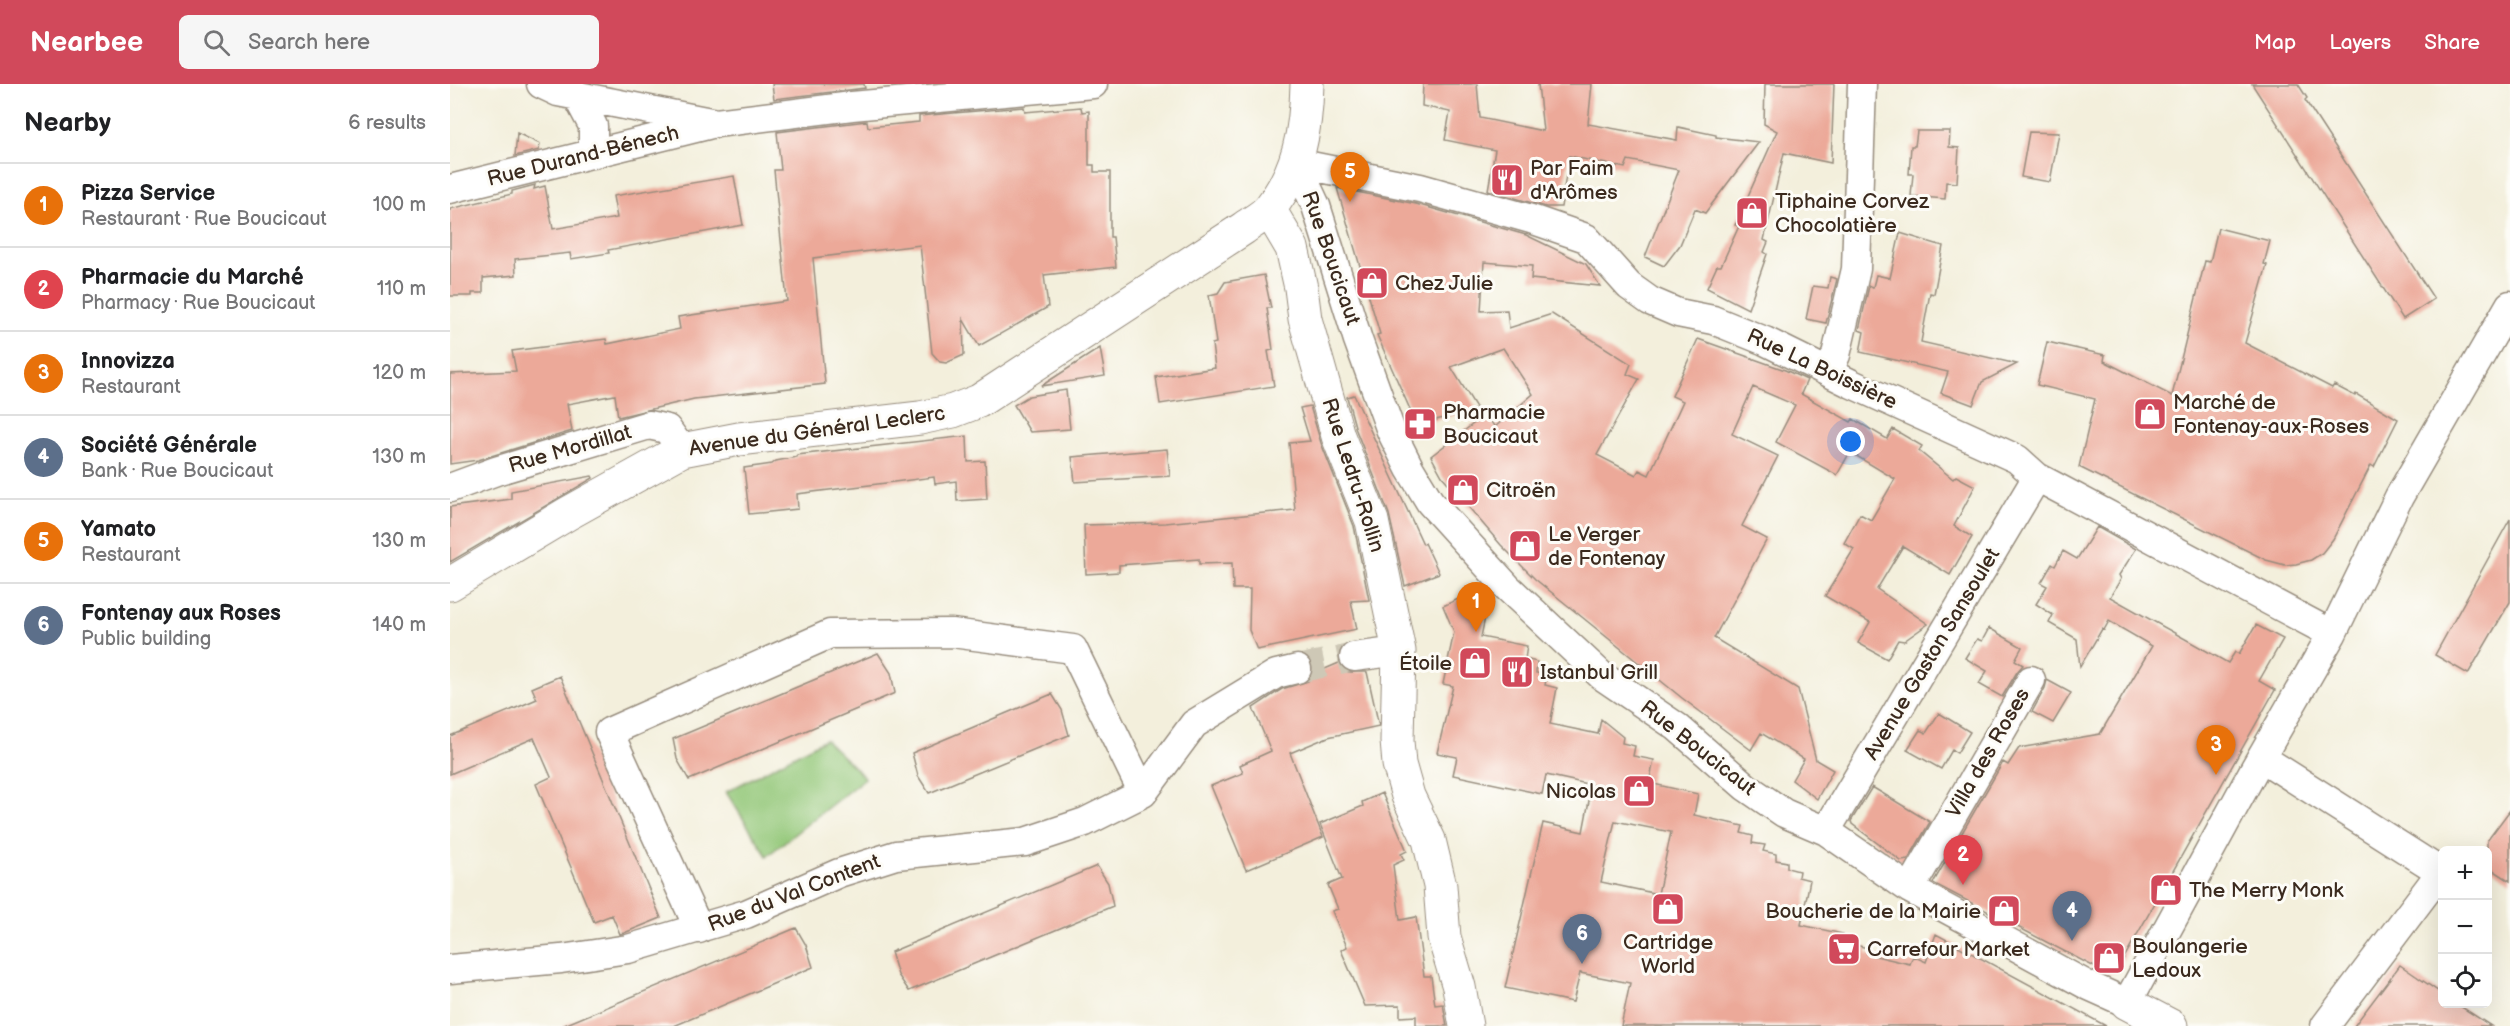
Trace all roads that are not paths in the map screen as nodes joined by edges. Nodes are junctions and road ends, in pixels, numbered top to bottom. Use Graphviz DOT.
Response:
graph roads {
  1 [pos="542,84"];
  2 [pos="1093,84"];
  3 [pos="1307,84"];
  4 [pos="1862,84"];
  5 [pos="577,96"];
  6 [pos="716,123"];
  7 [pos="593,154"];
  8 [pos="1296,163"];
  9 [pos="450,189"];
  10 [pos="1269,209"];
  11 [pos="2510,305"];
  12 [pos="1829,371"];
  13 [pos="682,450"];
  14 [pos="2037,477"];
  15 [pos="450,488"];
  16 [pos="450,584"];
  17 [pos="2332,634"];
  18 [pos="1399,651"];
  19 [pos="1354,657"];
  20 [pos="1297,669"];
  21 [pos="2031,680"];
  22 [pos="2262,758"];
  23 [pos="1143,793"];
  24 [pos="1826,831"];
  25 [pos="2438,869"];
  26 [pos="2438,877"];
  27 [pos="1910,889"];
  28 [pos="699,929"];
  29 [pos="450,969"];
  30 [pos="2127,1003"];
  31 [pos="1466,1026"];
  32 [pos="2171,1026"];
  33 [pos="2325,1026"];
  1 -- 5 [label="street"];
  2 -- 6 [label="street"];
  3 -- 8 [label="street, Rue Boucicaut"];
  4 -- 12 [label="street"];
  5 -- 6 [label="street"];
  5 -- 7 [label="street"];
  6 -- 7 [label="street, Rue Durand-Bénech"];
  7 -- 9 [label="street, Rue Durand-Bénech"];
  8 -- 10 [label="street, Rue Boucicaut"];
  8 -- 12 [label="street, Rue La Boissière"];
  8 -- 24 [label="street, Rue Boucicaut"];
  10 -- 13 [label="street, Avenue du Général Leclerc"];
  10 -- 18 [label="street, Rue Ledru-Rollin"];
  11 -- 17 [label="street"];
  12 -- 14 [label="street, Rue La Boissière"];
  13 -- 15 [label="street, Rue Mordillat"];
  13 -- 16 [label="street, Avenue du Général Leclerc"];
  14 -- 17 [label="street, Rue La Boissière"];
  14 -- 24 [label="street, Avenue Gaston Sansoulet"];
  17 -- 22 [label="street"];
  18 -- 19 [label="street"];
  18 -- 31 [label="street, Rue Ledru-Rollin"];
  20 -- 23 [label="street, Rue du Val Content"];
  21 -- 27 [label="street, Villa des Roses"];
  22 -- 25 [label="street"];
  22 -- 30 [label="street"];
  23 -- 28 [label="street, Rue du Val Content"];
  23 -- 28 [label="street"];
  24 -- 27 [label="street, Rue Boucicaut"];
  26 -- 33 [label="street"];
  27 -- 30 [label="street, Rue Boucicaut"];
  28 -- 29 [label="street, Rue du Val Content"];
  30 -- 32 [label="street, Rue Boucicaut"];
}
